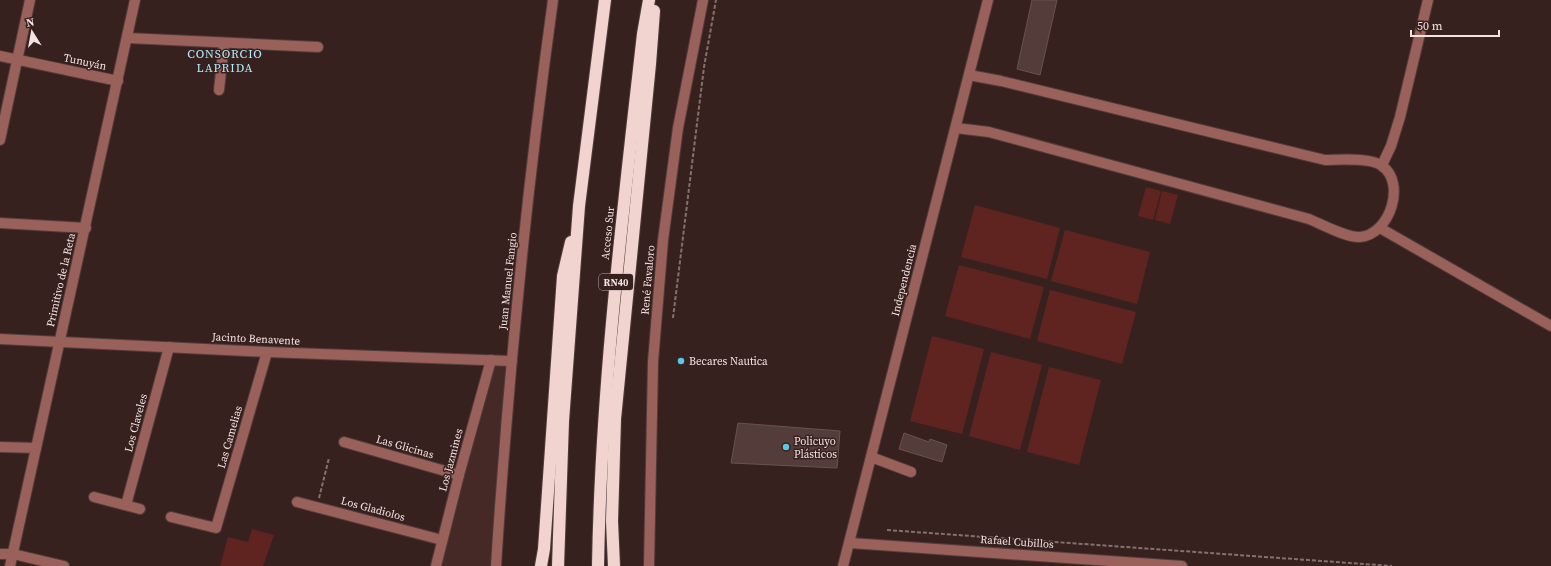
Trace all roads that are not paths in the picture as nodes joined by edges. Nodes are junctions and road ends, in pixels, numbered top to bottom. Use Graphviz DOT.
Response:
graph roads {
  1 [pos="30,0"];
  2 [pos="135,0"];
  3 [pos="553,0"];
  4 [pos="605,0"];
  5 [pos="649,0"];
  6 [pos="655,0"];
  7 [pos="703,0"];
  8 [pos="988,0"];
  9 [pos="1428,0"];
  10 [pos="127,38"];
  11 [pos="224,43"];
  12 [pos="318,47"];
  13 [pos="0,56"];
  14 [pos="17,60"];
  15 [pos="969,75"];
  16 [pos="118,81"];
  17 [pos="219,90"];
  18 [pos="956,128"];
  19 [pos="0,140"];
  20 [pos="1382,165"];
  21 [pos="579,206"];
  22 [pos="0,223"];
  23 [pos="86,228"];
  24 [pos="1380,228"];
  25 [pos="1551,326"];
  26 [pos="0,339"];
  27 [pos="60,341"];
  28 [pos="168,347"];
  29 [pos="267,352"];
  30 [pos="491,360"];
  31 [pos="512,361"];
  32 [pos="344,442"];
  33 [pos="0,447"];
  34 [pos="36,448"];
  35 [pos="871,457"];
  36 [pos="911,472"];
  37 [pos="459,475"];
  38 [pos="94,497"];
  39 [pos="297,502"];
  40 [pos="126,506"];
  41 [pos="140,508"];
  42 [pos="171,517"];
  43 [pos="442,540"];
  44 [pos="850,543"];
  45 [pos="0,554"];
  46 [pos="13,554"];
  47 [pos="1029,555"];
  48 [pos="10,566"];
  49 [pos="64,566"];
  50 [pos="436,566"];
  51 [pos="496,566"];
  52 [pos="541,566"];
  53 [pos="558,566"];
  54 [pos="598,566"];
  55 [pos="614,566"];
  56 [pos="650,566"];
  57 [pos="843,566"];
  58 [pos="1026,566"];
  59 [pos="1182,566"];
  1 -- 14 [label="street"];
  2 -- 10 [label="street, Primitivo de la Reta"];
  3 -- 31 [label="street, Juan Manuel Fangio"];
  4 -- 21 [label="highway"];
  5 -- 54 [label="highway, Acceso Sur / RN40"];
  6 -- 55 [label="highway"];
  7 -- 56 [label="street, René Favaloro"];
  8 -- 15 [label="street, Independencia"];
  9 -- 20 [label="street"];
  10 -- 11 [label="street"];
  10 -- 16 [label="street, Primitivo de la Reta"];
  11 -- 12 [label="street"];
  11 -- 17 [label="street"];
  13 -- 14 [label="street, Tunuyán"];
  14 -- 16 [label="street, Tunuyán"];
  14 -- 19 [label="street"];
  15 -- 18 [label="street, Independencia"];
  15 -- 20 [label="street"];
  16 -- 23 [label="street, Primitivo de la Reta"];
  18 -- 24 [label="street"];
  18 -- 35 [label="street, Independencia"];
  20 -- 24 [label="street"];
  21 -- 52 [label="highway"];
  21 -- 53 [label="highway"];
  22 -- 23 [label="street"];
  23 -- 27 [label="street, Primitivo de la Reta"];
  24 -- 25 [label="street"];
  26 -- 27 [label="street, Jacinto Benavente"];
  27 -- 28 [label="street, Jacinto Benavente"];
  27 -- 34 [label="street, Primitivo de la Reta"];
  28 -- 29 [label="street, Jacinto Benavente"];
  28 -- 40 [label="street, Los Claveles"];
  29 -- 30 [label="street, Jacinto Benavente"];
  29 -- 42 [label="street, Las Camelias"];
  30 -- 31 [label="street, Jacinto Benavente"];
  30 -- 37 [label="street, Los Jazmines"];
  31 -- 51 [label="street, Juan Manuel Fangio"];
  32 -- 37 [label="street, Las Glicinas"];
  33 -- 34 [label="street"];
  34 -- 46 [label="street, Primitivo de la Reta"];
  35 -- 36 [label="street"];
  35 -- 44 [label="street, Independencia"];
  37 -- 43 [label="street, Los Jazmines"];
  38 -- 40 [label="street"];
  39 -- 43 [label="street, Los Gladiolos"];
  40 -- 41 [label="street"];
  43 -- 50 [label="street, Los Jazmines"];
  44 -- 47 [label="street, Rafael Cubillos"];
  44 -- 57 [label="street, Independencia"];
  45 -- 46 [label="street"];
  46 -- 48 [label="street, Primitivo de la Reta"];
  46 -- 49 [label="street"];
  47 -- 58 [label="street"];
  47 -- 59 [label="street, Rafael Cubillos"];
}
